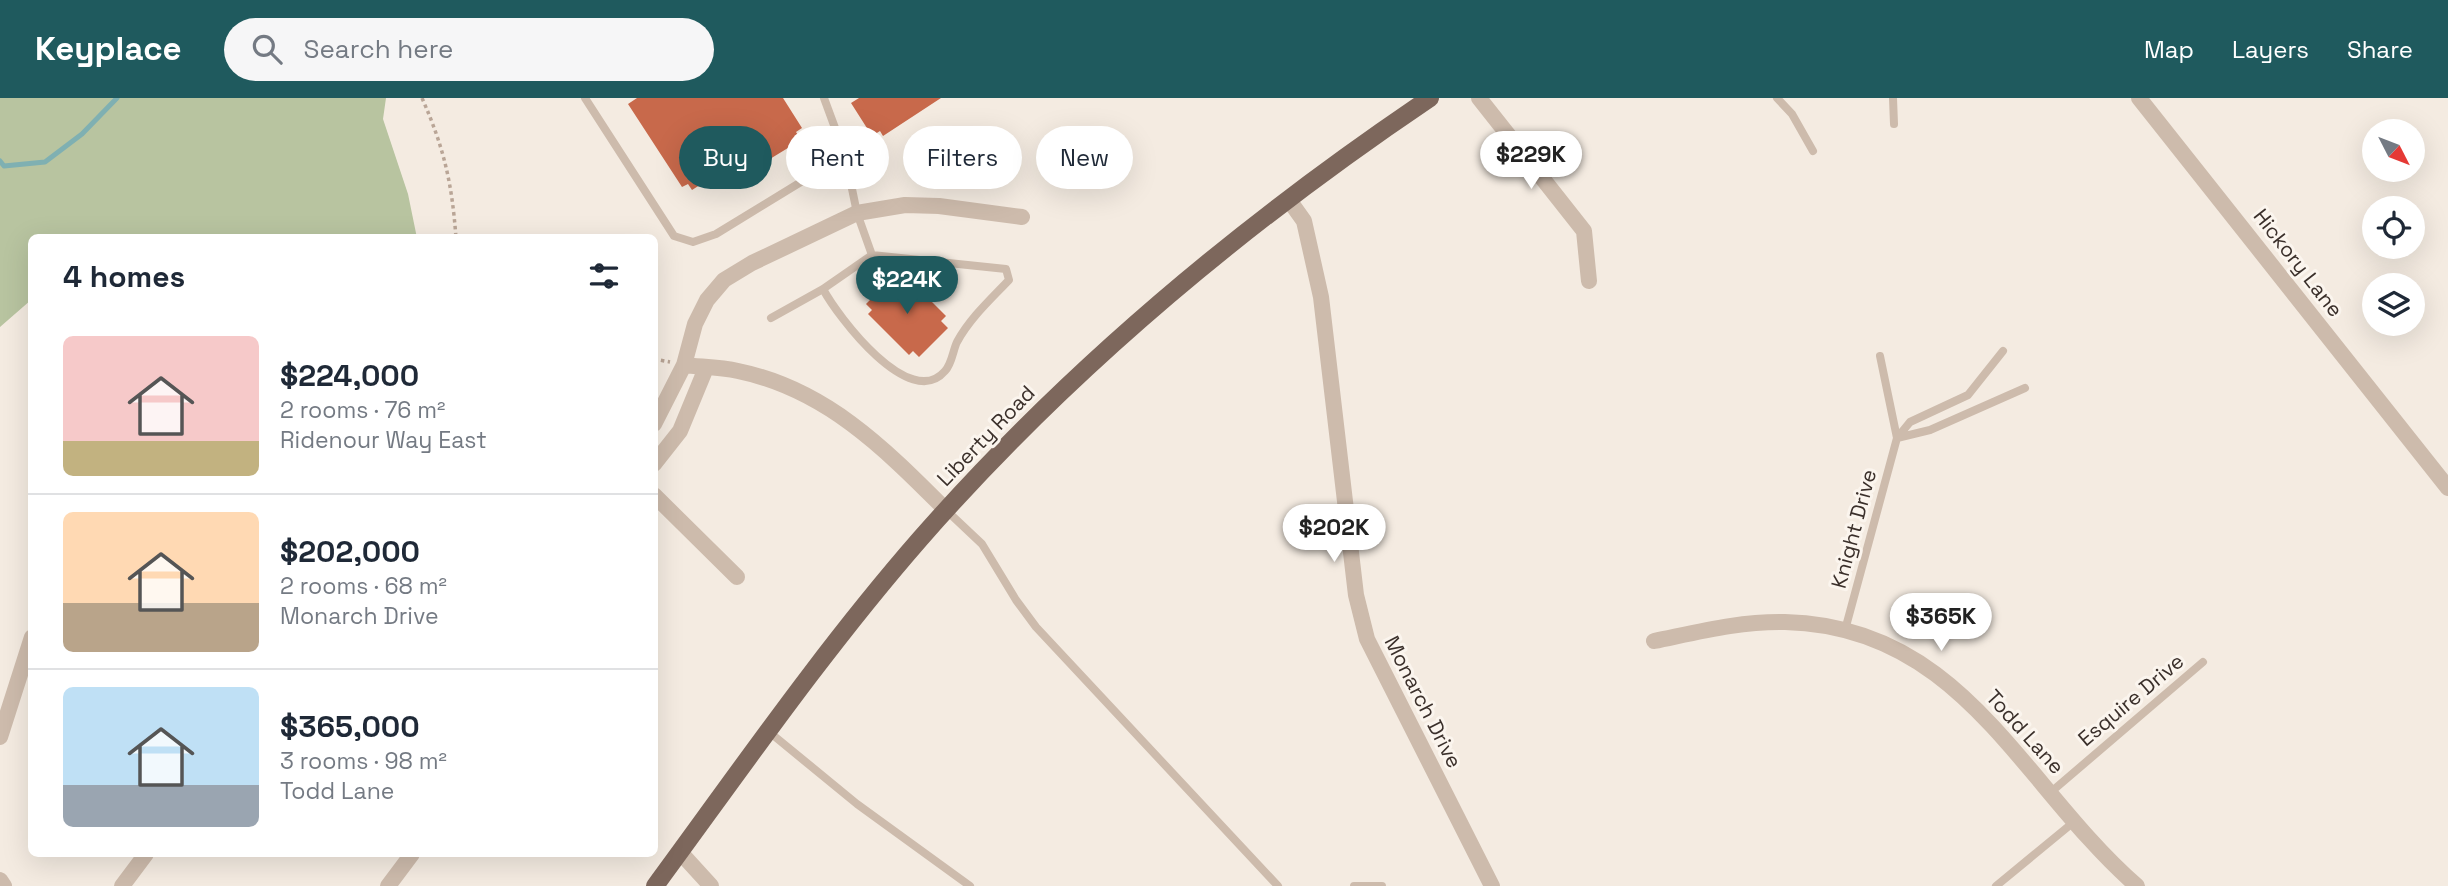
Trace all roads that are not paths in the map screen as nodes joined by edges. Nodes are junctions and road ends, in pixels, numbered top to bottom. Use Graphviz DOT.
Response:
graph roads {
  1 [pos="585,98"];
  2 [pos="824,98"];
  3 [pos="1430,98"];
  4 [pos="1479,98"];
  5 [pos="1777,98"];
  6 [pos="1893,98"];
  7 [pos="2139,98"];
  8 [pos="1894,124"];
  9 [pos="834,126"];
  10 [pos="1814,151"];
  11 [pos="789,189"];
  12 [pos="852,189"];
  13 [pos="1289,200"];
  14 [pos="857,213"];
  15 [pos="1022,217"];
  16 [pos="872,255"];
  17 [pos="1588,281"];
  18 [pos="823,289"];
  19 [pos="771,318"];
  20 [pos="2003,351"];
  21 [pos="1880,356"];
  22 [pos="684,365"];
  23 [pos="706,368"];
  24 [pos="2025,388"];
  25 [pos="658,416"];
  26 [pos="1897,438"];
  27 [pos="658,459"];
  28 [pos="2448,488"];
  29 [pos="658,499"];
  30 [pos="946,510"];
  31 [pos="737,577"];
  32 [pos="1845,630"];
  33 [pos="1654,641"];
  34 [pos="28,650"];
  35 [pos="2203,662"];
  36 [pos="768,731"];
  37 [pos="0,737"];
  38 [pos="2050,792"];
  39 [pos="2075,821"];
  40 [pos="680,852"];
  41 [pos="144,857"];
  42 [pos="410,857"];
  43 [pos="0,880"];
  44 [pos="5,886"];
  45 [pos="122,886"];
  46 [pos="388,886"];
  47 [pos="655,886"];
  48 [pos="711,886"];
  49 [pos="970,886"];
  50 [pos="1278,886"];
  51 [pos="1354,886"];
  52 [pos="1382,886"];
  53 [pos="1492,886"];
  54 [pos="1996,886"];
  55 [pos="2137,886"];
  1 -- 11 [label="lane"];
  2 -- 9 [label="lane"];
  3 -- 13 [label="main road, Liberty Road"];
  4 -- 17 [label="street"];
  5 -- 10 [label="lane"];
  6 -- 8 [label="lane"];
  7 -- 28 [label="street, Hickory Lane"];
  12 -- 14 [label="lane"];
  13 -- 30 [label="main road, Liberty Road"];
  13 -- 53 [label="street, Monarch Drive"];
  14 -- 15 [label="street"];
  14 -- 16 [label="lane"];
  14 -- 22 [label="street"];
  16 -- 18 [label="lane"];
  16 -- 18 [label="lane"];
  18 -- 19 [label="lane"];
  20 -- 26 [label="lane"];
  21 -- 26 [label="lane"];
  22 -- 23 [label="street"];
  22 -- 25 [label="street"];
  23 -- 27 [label="street"];
  23 -- 30 [label="street"];
  24 -- 26 [label="lane"];
  26 -- 32 [label="lane, Knight Drive"];
  29 -- 31 [label="street"];
  30 -- 36 [label="main road, Liberty Road"];
  30 -- 50 [label="lane"];
  32 -- 33 [label="street, Todd Lane"];
  32 -- 38 [label="street, Todd Lane"];
  34 -- 37 [label="street"];
  35 -- 38 [label="lane, Esquire Drive"];
  36 -- 40 [label="main road, Liberty Road"];
  36 -- 49 [label="lane"];
  38 -- 39 [label="street, Todd Lane"];
  39 -- 54 [label="lane"];
  39 -- 55 [label="street, Todd Lane"];
  40 -- 47 [label="main road, Liberty Road"];
  40 -- 48 [label="street"];
  41 -- 45 [label="street"];
  42 -- 46 [label="street"];
  43 -- 44 [label="street"];
  51 -- 52 [label="lane"];
}
